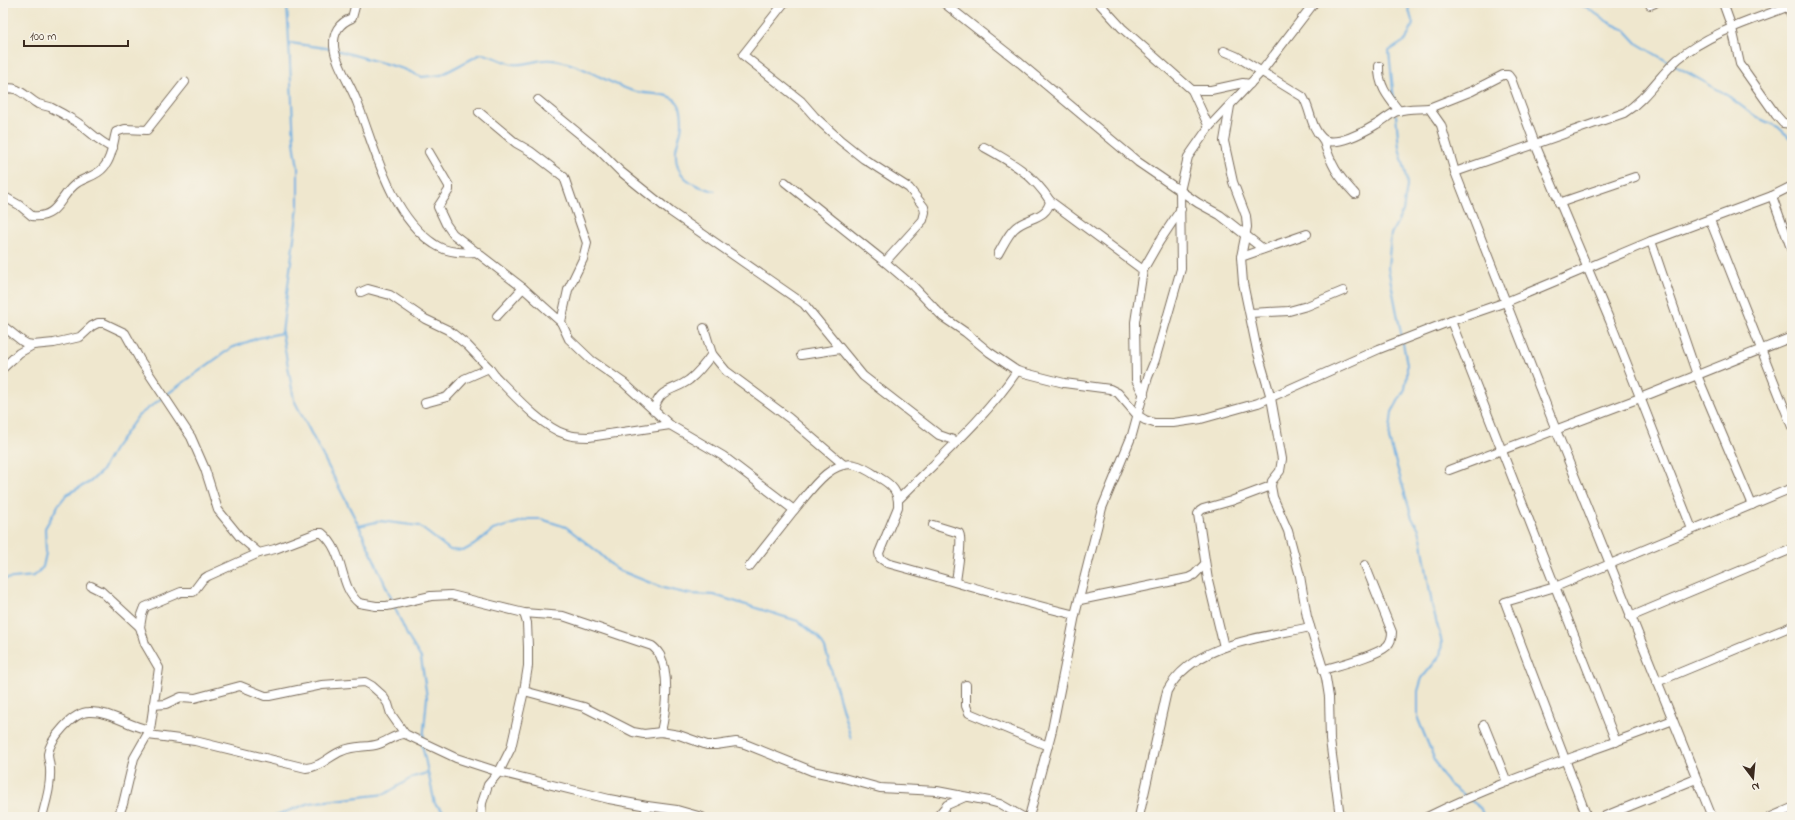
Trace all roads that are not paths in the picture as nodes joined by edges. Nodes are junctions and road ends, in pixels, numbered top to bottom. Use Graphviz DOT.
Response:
graph roads {
  1 [pos="356,3"];
  2 [pos="784,3"];
  3 [pos="944,3"];
  4 [pos="1099,3"];
  5 [pos="1314,3"];
  6 [pos="1723,3"];
  7 [pos="1790,6"];
  8 [pos="1792,16"];
  9 [pos="1732,28"];
  10 [pos="1224,51"];
  11 [pos="1379,66"];
  12 [pos="1261,72"];
  13 [pos="185,82"];
  14 [pos="1250,84"];
  15 [pos="1192,90"];
  16 [pos="3,91"];
  17 [pos="538,100"];
  18 [pos="1230,106"];
  19 [pos="1429,108"];
  20 [pos="1399,111"];
  21 [pos="479,112"];
  22 [pos="1792,124"];
  23 [pos="1209,127"];
  24 [pos="1323,139"];
  25 [pos="1535,144"];
  26 [pos="984,147"];
  27 [pos="113,148"];
  28 [pos="429,152"];
  29 [pos="1455,172"];
  30 [pos="1635,177"];
  31 [pos="785,182"];
  32 [pos="1792,186"];
  33 [pos="1180,191"];
  34 [pos="1355,194"];
  35 [pos="3,196"];
  36 [pos="1772,196"];
  37 [pos="1050,201"];
  38 [pos="1559,204"];
  39 [pos="1181,209"];
  40 [pos="1710,220"];
  41 [pos="1307,234"];
  42 [pos="1246,237"];
  43 [pos="1651,242"];
  44 [pos="1263,249"];
  45 [pos="1792,251"];
  46 [pos="478,252"];
  47 [pos="998,254"];
  48 [pos="1241,257"];
  49 [pos="886,262"];
  50 [pos="1586,267"];
  51 [pos="1143,270"];
  52 [pos="523,288"];
  53 [pos="1342,291"];
  54 [pos="361,292"];
  55 [pos="1506,302"];
  56 [pos="1250,313"];
  57 [pos="497,316"];
  58 [pos="1451,321"];
  59 [pos="561,322"];
  60 [pos="3,326"];
  61 [pos="704,328"];
  62 [pos="1792,337"];
  63 [pos="33,345"];
  64 [pos="840,349"];
  65 [pos="1761,350"];
  66 [pos="712,354"];
  67 [pos="801,355"];
  68 [pos="3,368"];
  69 [pos="489,368"];
  70 [pos="1017,371"];
  71 [pos="1698,375"];
  72 [pos="1144,395"];
  73 [pos="1270,398"];
  74 [pos="1640,398"];
  75 [pos="424,402"];
  76 [pos="654,411"];
  77 [pos="1137,415"];
  78 [pos="670,425"];
  79 [pos="1792,427"];
  80 [pos="1556,430"];
  81 [pos="956,442"];
  82 [pos="1501,451"];
  83 [pos="844,464"];
  84 [pos="1449,470"];
  85 [pos="1271,486"];
  86 [pos="1792,488"];
  87 [pos="899,499"];
  88 [pos="1752,505"];
  89 [pos="794,510"];
  90 [pos="932,525"];
  91 [pos="1692,529"];
  92 [pos="1792,549"];
  93 [pos="259,553"];
  94 [pos="1609,563"];
  95 [pos="1205,564"];
  96 [pos="1365,565"];
  97 [pos="749,567"];
  98 [pos="956,582"];
  99 [pos="91,586"];
  100 [pos="1555,587"];
  101 [pos="1080,600"];
  102 [pos="524,614"];
  103 [pos="1075,615"];
  104 [pos="1630,617"];
  105 [pos="1792,626"];
  106 [pos="140,627"];
  107 [pos="1310,627"];
  108 [pos="1224,647"];
  109 [pos="1323,670"];
  110 [pos="1657,682"];
  111 [pos="966,685"];
  112 [pos="524,691"];
  113 [pos="153,705"];
  114 [pos="1673,720"];
  115 [pos="1484,725"];
  116 [pos="149,732"];
  117 [pos="661,732"];
  118 [pos="405,734"];
  119 [pos="1616,742"];
  120 [pos="1048,746"];
  121 [pos="1566,761"];
  122 [pos="499,772"];
  123 [pos="1696,780"];
  124 [pos="1507,782"];
  125 [pos="965,797"];
  126 [pos="647,806"];
  127 [pos="1792,808"];
  128 [pos="42,817"];
  129 [pos="118,817"];
  130 [pos="481,817"];
  131 [pos="645,817"];
  132 [pos="702,817"];
  133 [pos="938,817"];
  134 [pos="1023,817"];
  135 [pos="1029,817"];
  136 [pos="1139,817"];
  137 [pos="1340,817"];
  138 [pos="1427,817"];
  139 [pos="1587,817"];
  140 [pos="1603,817"];
  141 [pos="1712,817"];
  142 [pos="1771,817"];
  1 -- 46 [label="street"];
  2 -- 49 [label="street"];
  3 -- 33 [label="street"];
  4 -- 15 [label="street"];
  5 -- 12 [label="street"];
  6 -- 9 [label="street"];
  7 -- 8 [label="street"];
  7 -- 9 [label="street"];
  9 -- 22 [label="street"];
  9 -- 25 [label="street"];
  10 -- 12 [label="street"];
  11 -- 20 [label="street"];
  12 -- 14 [label="street"];
  12 -- 24 [label="street"];
  13 -- 27 [label="street"];
  14 -- 15 [label="street"];
  14 -- 18 [label="street"];
  15 -- 23 [label="street"];
  16 -- 27 [label="street"];
  17 -- 64 [label="street"];
  18 -- 23 [label="street"];
  18 -- 42 [label="street"];
  19 -- 20 [label="street"];
  19 -- 25 [label="street"];
  19 -- 29 [label="street"];
  20 -- 24 [label="street"];
  21 -- 59 [label="street"];
  23 -- 33 [label="street"];
  24 -- 34 [label="street"];
  25 -- 29 [label="street"];
  25 -- 38 [label="street"];
  26 -- 37 [label="street"];
  27 -- 35 [label="street"];
  28 -- 46 [label="street"];
  29 -- 55 [label="street"];
  30 -- 38 [label="street"];
  31 -- 49 [label="street"];
  32 -- 36 [label="street"];
  33 -- 39 [label="street"];
  33 -- 42 [label="street"];
  36 -- 40 [label="street"];
  36 -- 45 [label="street"];
  37 -- 47 [label="street"];
  37 -- 51 [label="street"];
  38 -- 50 [label="street"];
  39 -- 51 [label="street"];
  39 -- 72 [label="street"];
  40 -- 43 [label="street"];
  40 -- 65 [label="street"];
  41 -- 44 [label="street"];
  42 -- 44 [label="street"];
  42 -- 48 [label="street"];
  43 -- 50 [label="street"];
  43 -- 71 [label="street"];
  44 -- 48 [label="street"];
  46 -- 52 [label="street"];
  48 -- 56 [label="street"];
  49 -- 70 [label="street"];
  50 -- 55 [label="street"];
  50 -- 74 [label="street"];
  51 -- 72 [label="street"];
  52 -- 57 [label="street"];
  52 -- 59 [label="street"];
  53 -- 56 [label="street"];
  54 -- 69 [label="street"];
  55 -- 58 [label="street"];
  55 -- 80 [label="street"];
  56 -- 73 [label="street"];
  58 -- 73 [label="street"];
  58 -- 82 [label="street"];
  59 -- 76 [label="street"];
  60 -- 63 [label="street"];
  61 -- 66 [label="street"];
  62 -- 65 [label="street"];
  63 -- 68 [label="street"];
  63 -- 93 [label="street"];
  64 -- 67 [label="street"];
  64 -- 81 [label="street"];
  65 -- 71 [label="street"];
  65 -- 79 [label="street"];
  66 -- 76 [label="street"];
  66 -- 83 [label="street"];
  69 -- 75 [label="street"];
  69 -- 78 [label="street"];
  70 -- 77 [label="street"];
  70 -- 81 [label="street"];
  71 -- 74 [label="street"];
  71 -- 88 [label="street"];
  72 -- 77 [label="street"];
  73 -- 77 [label="street"];
  73 -- 85 [label="street"];
  74 -- 80 [label="street"];
  74 -- 91 [label="street"];
  76 -- 78 [label="street"];
  77 -- 101 [label="street"];
  78 -- 89 [label="street"];
  80 -- 82 [label="street"];
  80 -- 94 [label="street"];
  81 -- 87 [label="street"];
  82 -- 84 [label="street"];
  82 -- 100 [label="street"];
  83 -- 87 [label="street"];
  83 -- 89 [label="street"];
  85 -- 95 [label="street"];
  85 -- 107 [label="street"];
  86 -- 88 [label="street"];
  87 -- 98 [label="street"];
  88 -- 91 [label="street"];
  89 -- 97 [label="street"];
  90 -- 98 [label="street"];
  91 -- 94 [label="street"];
  92 -- 104 [label="street"];
  93 -- 102 [label="street"];
  93 -- 106 [label="street"];
  94 -- 100 [label="street"];
  94 -- 104 [label="street"];
  95 -- 101 [label="street"];
  95 -- 108 [label="street"];
  96 -- 109 [label="street"];
  98 -- 103 [label="street"];
  99 -- 106 [label="street"];
  100 -- 119 [label="street"];
  100 -- 121 [label="street"];
  101 -- 103 [label="street"];
  102 -- 112 [label="street"];
  102 -- 117 [label="street"];
  103 -- 120 [label="street"];
  104 -- 110 [label="street"];
  105 -- 110 [label="street"];
  106 -- 113 [label="street"];
  107 -- 108 [label="street"];
  107 -- 109 [label="street"];
  108 -- 136 [label="street"];
  109 -- 137 [label="street"];
  110 -- 114 [label="street"];
  111 -- 120 [label="street"];
  112 -- 117 [label="street"];
  112 -- 122 [label="street"];
  113 -- 116 [label="street"];
  113 -- 118 [label="street"];
  114 -- 119 [label="street"];
  114 -- 123 [label="street"];
  115 -- 124 [label="street"];
  116 -- 118 [label="street"];
  116 -- 128 [label="street"];
  116 -- 129 [label="street"];
  117 -- 125 [label="street"];
  118 -- 122 [label="street"];
  119 -- 121 [label="street"];
  120 -- 135 [label="street"];
  121 -- 124 [label="street"];
  121 -- 139 [label="street"];
  122 -- 126 [label="street"];
  122 -- 130 [label="street"];
  123 -- 140 [label="street"];
  123 -- 141 [label="street"];
  124 -- 138 [label="street"];
  125 -- 133 [label="street"];
  125 -- 134 [label="street"];
  126 -- 131 [label="street"];
  126 -- 132 [label="street"];
  127 -- 142 [label="street"];
}
